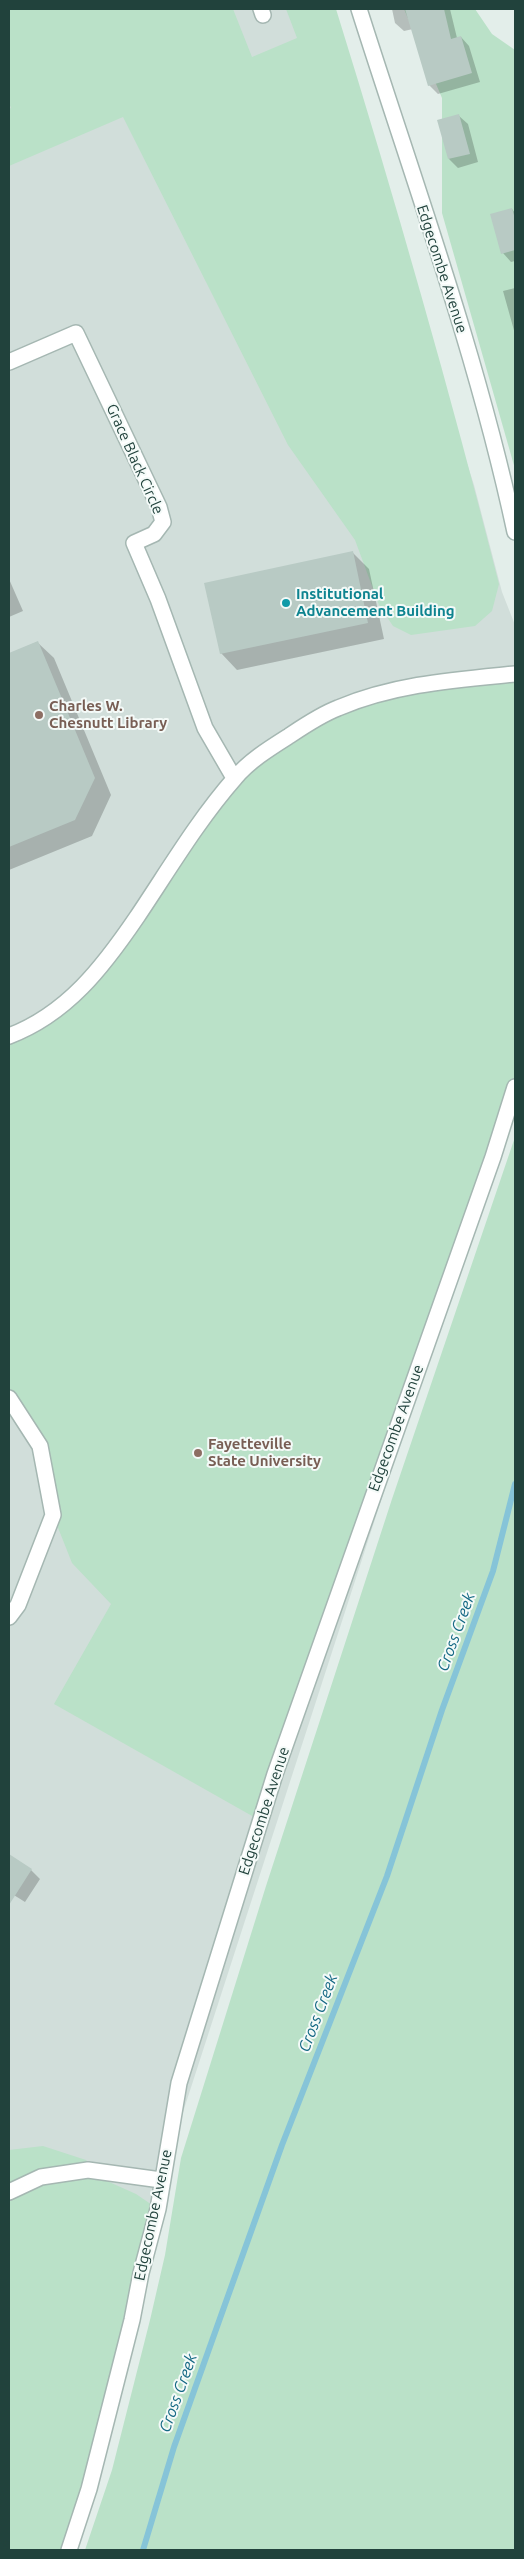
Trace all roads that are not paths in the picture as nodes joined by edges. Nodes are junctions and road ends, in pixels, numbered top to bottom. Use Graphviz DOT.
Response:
graph roads {
  1 [pos="359,9"];
  2 [pos="9,362"];
  3 [pos="515,532"];
  4 [pos="515,674"];
  5 [pos="234,778"];
  6 [pos="9,1036"];
  7 [pos="515,1087"];
  8 [pos="9,1398"];
  9 [pos="9,1617"];
  10 [pos="161,2180"];
  11 [pos="9,2192"];
  12 [pos="69,2550"];
  1 -- 3 [label="street, Edgecombe Avenue"];
  2 -- 5 [label="street, Grace Black Circle"];
  4 -- 5 [label="street"];
  5 -- 6 [label="street"];
  7 -- 10 [label="street, Edgecombe Avenue"];
  8 -- 9 [label="street"];
  10 -- 11 [label="street"];
  10 -- 12 [label="street, Edgecombe Avenue"];
}
